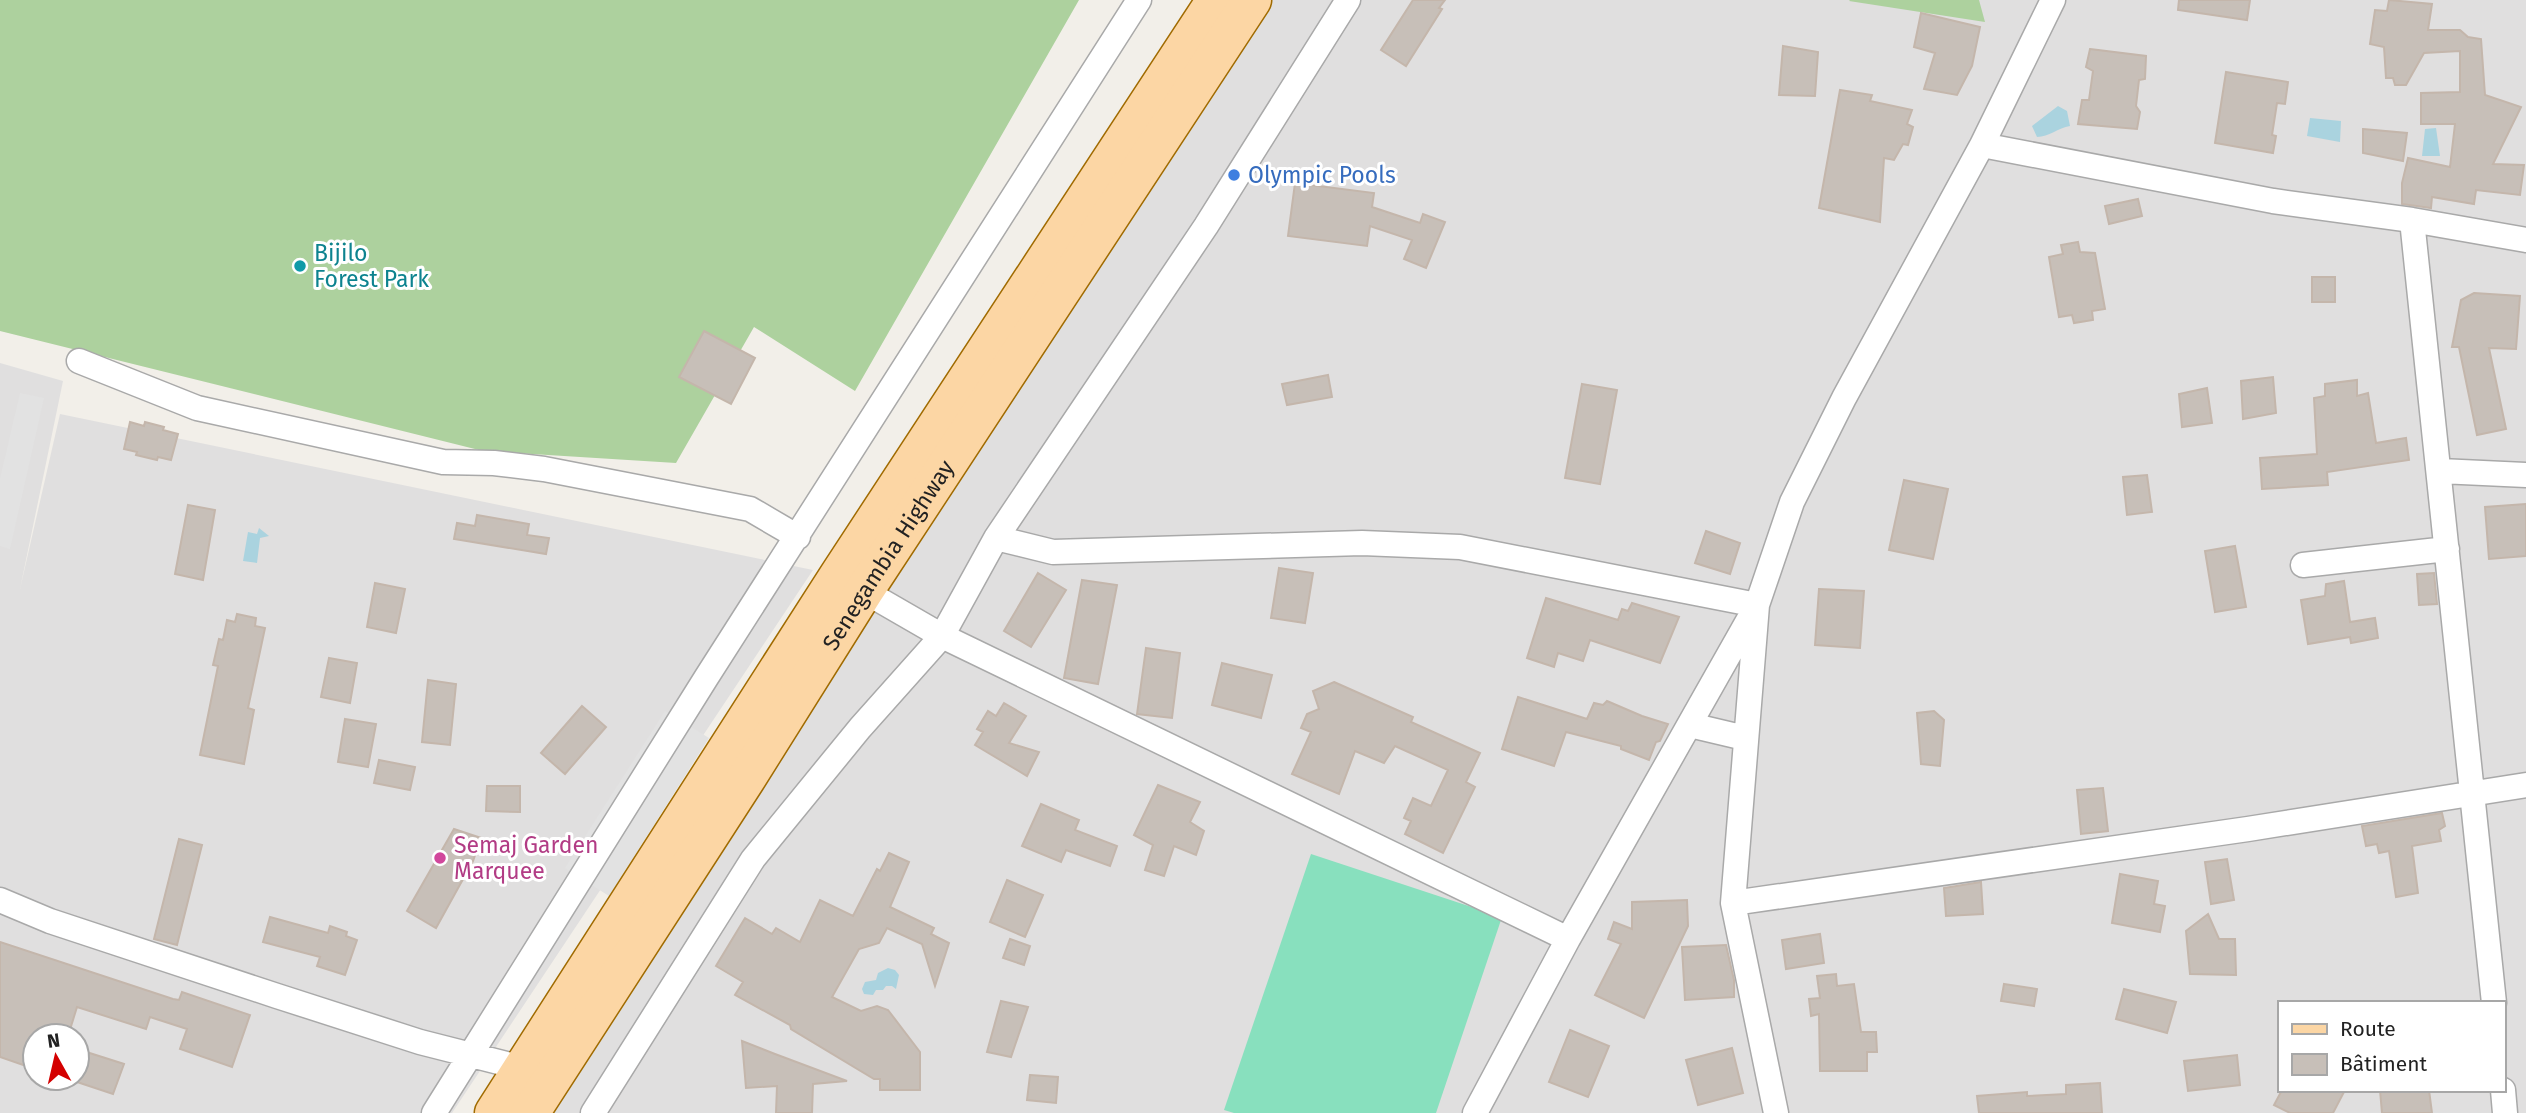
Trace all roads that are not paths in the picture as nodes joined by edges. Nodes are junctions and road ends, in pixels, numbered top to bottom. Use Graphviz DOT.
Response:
graph roads {
  1 [pos="1139,0"];
  2 [pos="1216,0"];
  3 [pos="1252,0"];
  4 [pos="1348,0"];
  5 [pos="2053,0"];
  6 [pos="1982,145"];
  7 [pos="2412,220"];
  8 [pos="2526,240"];
  9 [pos="79,361"];
  10 [pos="2440,471"];
  11 [pos="2526,475"];
  12 [pos="798,537"];
  13 [pos="996,538"];
  14 [pos="2447,549"];
  15 [pos="2303,565"];
  16 [pos="864,591"];
  17 [pos="1758,605"];
  18 [pos="942,636"];
  19 [pos="1690,725"];
  20 [pos="1745,738"];
  21 [pos="2526,785"];
  22 [pos="2473,794"];
  23 [pos="0,900"];
  24 [pos="1733,902"];
  25 [pos="1568,940"];
  26 [pos="2494,1001"];
  27 [pos="470,1055"];
  28 [pos="522,1069"];
  29 [pos="2503,1092"];
  30 [pos="434,1113"];
  31 [pos="494,1113"];
  32 [pos="530,1113"];
  33 [pos="593,1113"];
  34 [pos="1475,1113"];
  35 [pos="1776,1113"];
  36 [pos="2505,1113"];
  1 -- 12 [label="street"];
  2 -- 28 [label="main road, Senegambia Highway"];
  3 -- 16 [label="main road, Senegambia Highway"];
  4 -- 13 [label="street"];
  5 -- 6 [label="street"];
  6 -- 7 [label="street"];
  6 -- 17 [label="street"];
  7 -- 8 [label="street"];
  7 -- 10 [label="street"];
  9 -- 12 [label="street"];
  10 -- 11 [label="street"];
  10 -- 14 [label="street"];
  12 -- 27 [label="street"];
  13 -- 17 [label="street"];
  13 -- 18 [label="street"];
  14 -- 15 [label="street"];
  14 -- 22 [label="street"];
  16 -- 18 [label="street"];
  16 -- 32 [label="main road, Senegambia Highway"];
  17 -- 19 [label="street"];
  17 -- 20 [label="street"];
  18 -- 25 [label="street"];
  18 -- 33 [label="street"];
  19 -- 20 [label="street"];
  19 -- 25 [label="street"];
  20 -- 24 [label="street"];
  21 -- 22 [label="street"];
  22 -- 24 [label="street"];
  22 -- 26 [label="street"];
  23 -- 27 [label="street"];
  24 -- 35 [label="street"];
  25 -- 34 [label="street"];
  27 -- 28 [label="street"];
  27 -- 30 [label="street"];
  28 -- 31 [label="main road, Senegambia Highway"];
  29 -- 36 [label="street"];
}
